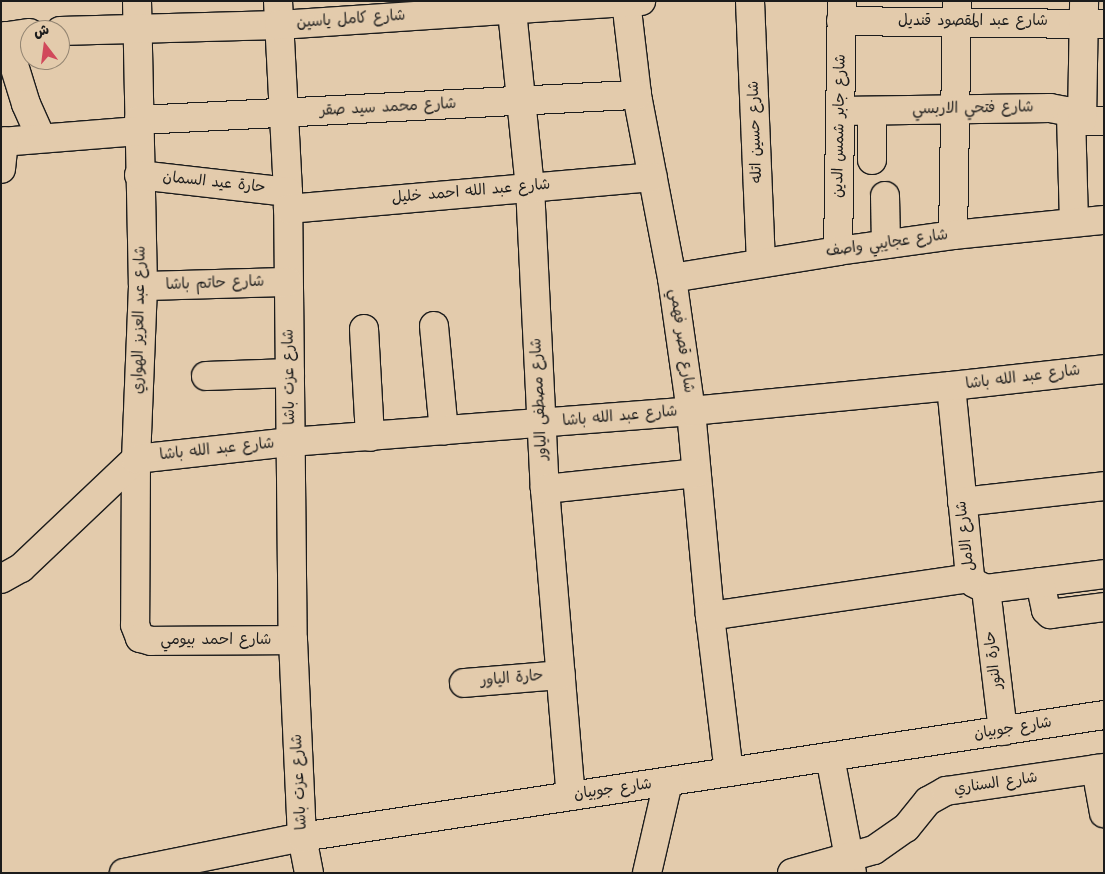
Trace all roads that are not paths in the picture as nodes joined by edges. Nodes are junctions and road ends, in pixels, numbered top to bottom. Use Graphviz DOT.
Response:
graph roads {
  1 [pos="137,1"];
  2 [pos="750,1"];
  3 [pos="631,2"];
  4 [pos="511,6"];
  5 [pos="842,11"];
  6 [pos="957,12"];
  7 [pos="278,13"];
  8 [pos="1090,16"];
  9 [pos="137,28"];
  10 [pos="70,31"];
  11 [pos="12,36"];
  12 [pos="637,95"];
  13 [pos="521,101"];
  14 [pos="956,110"];
  15 [pos="840,111"];
  16 [pos="872,111"];
  17 [pos="284,114"];
  18 [pos="1086,119"];
  19 [pos="139,125"];
  20 [pos="41,138"];
  21 [pos="3,142"];
  22 [pos="872,160"];
  23 [pos="1,169"];
  24 [pos="139,175"];
  25 [pos="653,177"];
  26 [pos="530,187"];
  27 [pos="885,196"];
  28 [pos="288,200"];
  29 [pos="1104,220"];
  30 [pos="1074,222"];
  31 [pos="953,235"];
  32 [pos="886,244"];
  33 [pos="838,251"];
  34 [pos="761,263"];
  35 [pos="672,278"];
  36 [pos="288,282"];
  37 [pos="142,286"];
  38 [pos="434,326"];
  39 [pos="364,329"];
  40 [pos="1104,369"];
  41 [pos="290,372"];
  42 [pos="206,376"];
  43 [pos="951,386"];
  44 [pos="691,411"];
  45 [pos="541,424"];
  46 [pos="444,431"];
  47 [pos="370,437"];
  48 [pos="291,442"];
  49 [pos="136,459"];
  50 [pos="696,473"];
  51 [pos="1104,486"];
  52 [pos="546,489"];
  53 [pos="962,502"];
  54 [pos="1104,574"];
  55 [pos="1,579"];
  56 [pos="1040,582"];
  57 [pos="978,583"];
  58 [pos="1104,607"];
  59 [pos="710,616"];
  60 [pos="140,638"];
  61 [pos="293,640"];
  62 [pos="561,675"];
  63 [pos="464,683"];
  64 [pos="1104,715"];
  65 [pos="1003,731"];
  66 [pos="830,757"];
  67 [pos="1100,769"];
  68 [pos="729,772"];
  69 [pos="668,782"];
  70 [pos="571,796"];
  71 [pos="1104,813"];
  72 [pos="302,837"];
  73 [pos="851,865"];
  74 [pos="124,873"];
  75 [pos="310,873"];
  76 [pos="647,873"];
  77 [pos="792,873"];
  1 -- 9 [label="street, شارع عبد العزيز الهواري"];
  2 -- 34 [label="street, شارع حسين اتله"];
  3 -- 4 [label="street, شارع كامل ياسين"];
  3 -- 12 [label="street, شارع قصر فهمي"];
  4 -- 7 [label="street, شارع كامل ياسين"];
  4 -- 13 [label="street, شارع مصطفى الياور"];
  5 -- 6 [label="street, شارع عبد المقصود قنديل"];
  5 -- 15 [label="street, شارع جابر شمس الدين"];
  6 -- 8 [label="street, شارع عبد المقصود قنديل"];
  6 -- 14 [label="street"];
  7 -- 9 [label="street, شارع كامل ياسين"];
  7 -- 17 [label="street, شارع عزت باشا"];
  8 -- 18 [label="street"];
  9 -- 10 [label="street, شارع كامل ياسين"];
  9 -- 19 [label="street, شارع عبد العزيز الهواري"];
  11 -- 20 [label="street"];
  12 -- 13 [label="street, شارع محمد سيد صقر"];
  12 -- 25 [label="street, شارع قصر فهمي"];
  13 -- 17 [label="street, شارع محمد سيد صقر"];
  13 -- 26 [label="street, شارع مصطفى الياور"];
  14 -- 16 [label="street, شارع فتحي الاربسي"];
  14 -- 18 [label="street, شارع فتحي الاربسي"];
  14 -- 31 [label="street"];
  15 -- 16 [label="street, شارع فتحي الاربسي"];
  15 -- 33 [label="street, شارع جابر شمس الدين"];
  16 -- 22 [label="street"];
  17 -- 19 [label="street, شارع محمد سيد صقر"];
  17 -- 28 [label="street, شارع عزت باشا"];
  18 -- 30 [label="street"];
  19 -- 20 [label="street, شارع محمد سيد صقر"];
  19 -- 24 [label="street, شارع عبد العزيز الهواري"];
  20 -- 21 [label="street, شارع محمد سيد صقر"];
  21 -- 23 [label="street"];
  24 -- 28 [label="street, حارة عيد السمان"];
  24 -- 37 [label="street, شارع عبد العزيز الهواري"];
  25 -- 26 [label="street, شارع عبد الله احمد خليل"];
  25 -- 35 [label="street, شارع قصر فهمي"];
  26 -- 28 [label="street, شارع عبد الله احمد خليل"];
  26 -- 45 [label="street, شارع مصطفى الياور"];
  27 -- 32 [label="street"];
  28 -- 36 [label="street, شارع عزت باشا"];
  29 -- 30 [label="street, شارع عجايبي واصف"];
  30 -- 31 [label="street, شارع عجايبي واصف"];
  31 -- 32 [label="street, شارع عجايبي واصف"];
  32 -- 33 [label="street, شارع عجايبي واصف"];
  33 -- 34 [label="street, شارع عجايبي واصف"];
  34 -- 35 [label="street, شارع عجايبي واصف"];
  35 -- 44 [label="street, شارع قصر فهمي"];
  36 -- 37 [label="street, شارع حاتم باشا"];
  36 -- 41 [label="street, شارع عزت باشا"];
  37 -- 49 [label="street, شارع عبد العزيز الهواري"];
  38 -- 46 [label="street"];
  39 -- 47 [label="street"];
  40 -- 43 [label="street, شارع عبد الله باشا"];
  41 -- 42 [label="street"];
  41 -- 48 [label="street, شارع عزت باشا"];
  43 -- 44 [label="street, شارع عبد الله باشا"];
  43 -- 53 [label="street, شارع الامل"];
  44 -- 45 [label="street, شارع عبد الله باشا"];
  44 -- 50 [label="street, شارع قصر فهمي"];
  45 -- 46 [label="street, شارع عبد الله باشا"];
  45 -- 52 [label="street, شارع مصطفى الياور"];
  46 -- 47 [label="street, شارع عبد الله باشا"];
  47 -- 48 [label="street, شارع عبد الله باشا"];
  48 -- 49 [label="street, شارع عبد الله باشا"];
  48 -- 61 [label="street, شارع عزت باشا"];
  49 -- 55 [label="street"];
  49 -- 60 [label="street, شارع عبد العزيز الهواري"];
  50 -- 52 [label="street"];
  50 -- 59 [label="street, شارع قصر فهمي"];
  51 -- 53 [label="street"];
  52 -- 62 [label="street, شارع مصطفى الياور"];
  53 -- 57 [label="street, شارع الامل"];
  54 -- 56 [label="street, شارع الامل"];
  56 -- 57 [label="street, شارع الامل"];
  56 -- 58 [label="street"];
  57 -- 59 [label="street"];
  57 -- 65 [label="street, حارة النور"];
  59 -- 68 [label="street, شارع قصر فهمي"];
  60 -- 61 [label="street, شارع احمد بيومي"];
  61 -- 72 [label="street, شارع عزت باشا"];
  62 -- 63 [label="street, حارة الياور"];
  62 -- 70 [label="street, شارع مصطفى الياور"];
  64 -- 65 [label="street, شارع جوبيان"];
  65 -- 66 [label="street, شارع جوبيان"];
  66 -- 68 [label="street, شارع جوبيان"];
  66 -- 73 [label="street"];
  67 -- 71 [label="street"];
  67 -- 73 [label="street, شارع السناري"];
  68 -- 69 [label="street, شارع جوبيان"];
  69 -- 70 [label="street, شارع جوبيان"];
  69 -- 76 [label="street"];
  70 -- 72 [label="street, شارع جوبيان"];
  72 -- 74 [label="street, شارع جوبيان"];
  72 -- 75 [label="street, شارع عزت باشا"];
  73 -- 77 [label="street, شارع السناري"];
}
